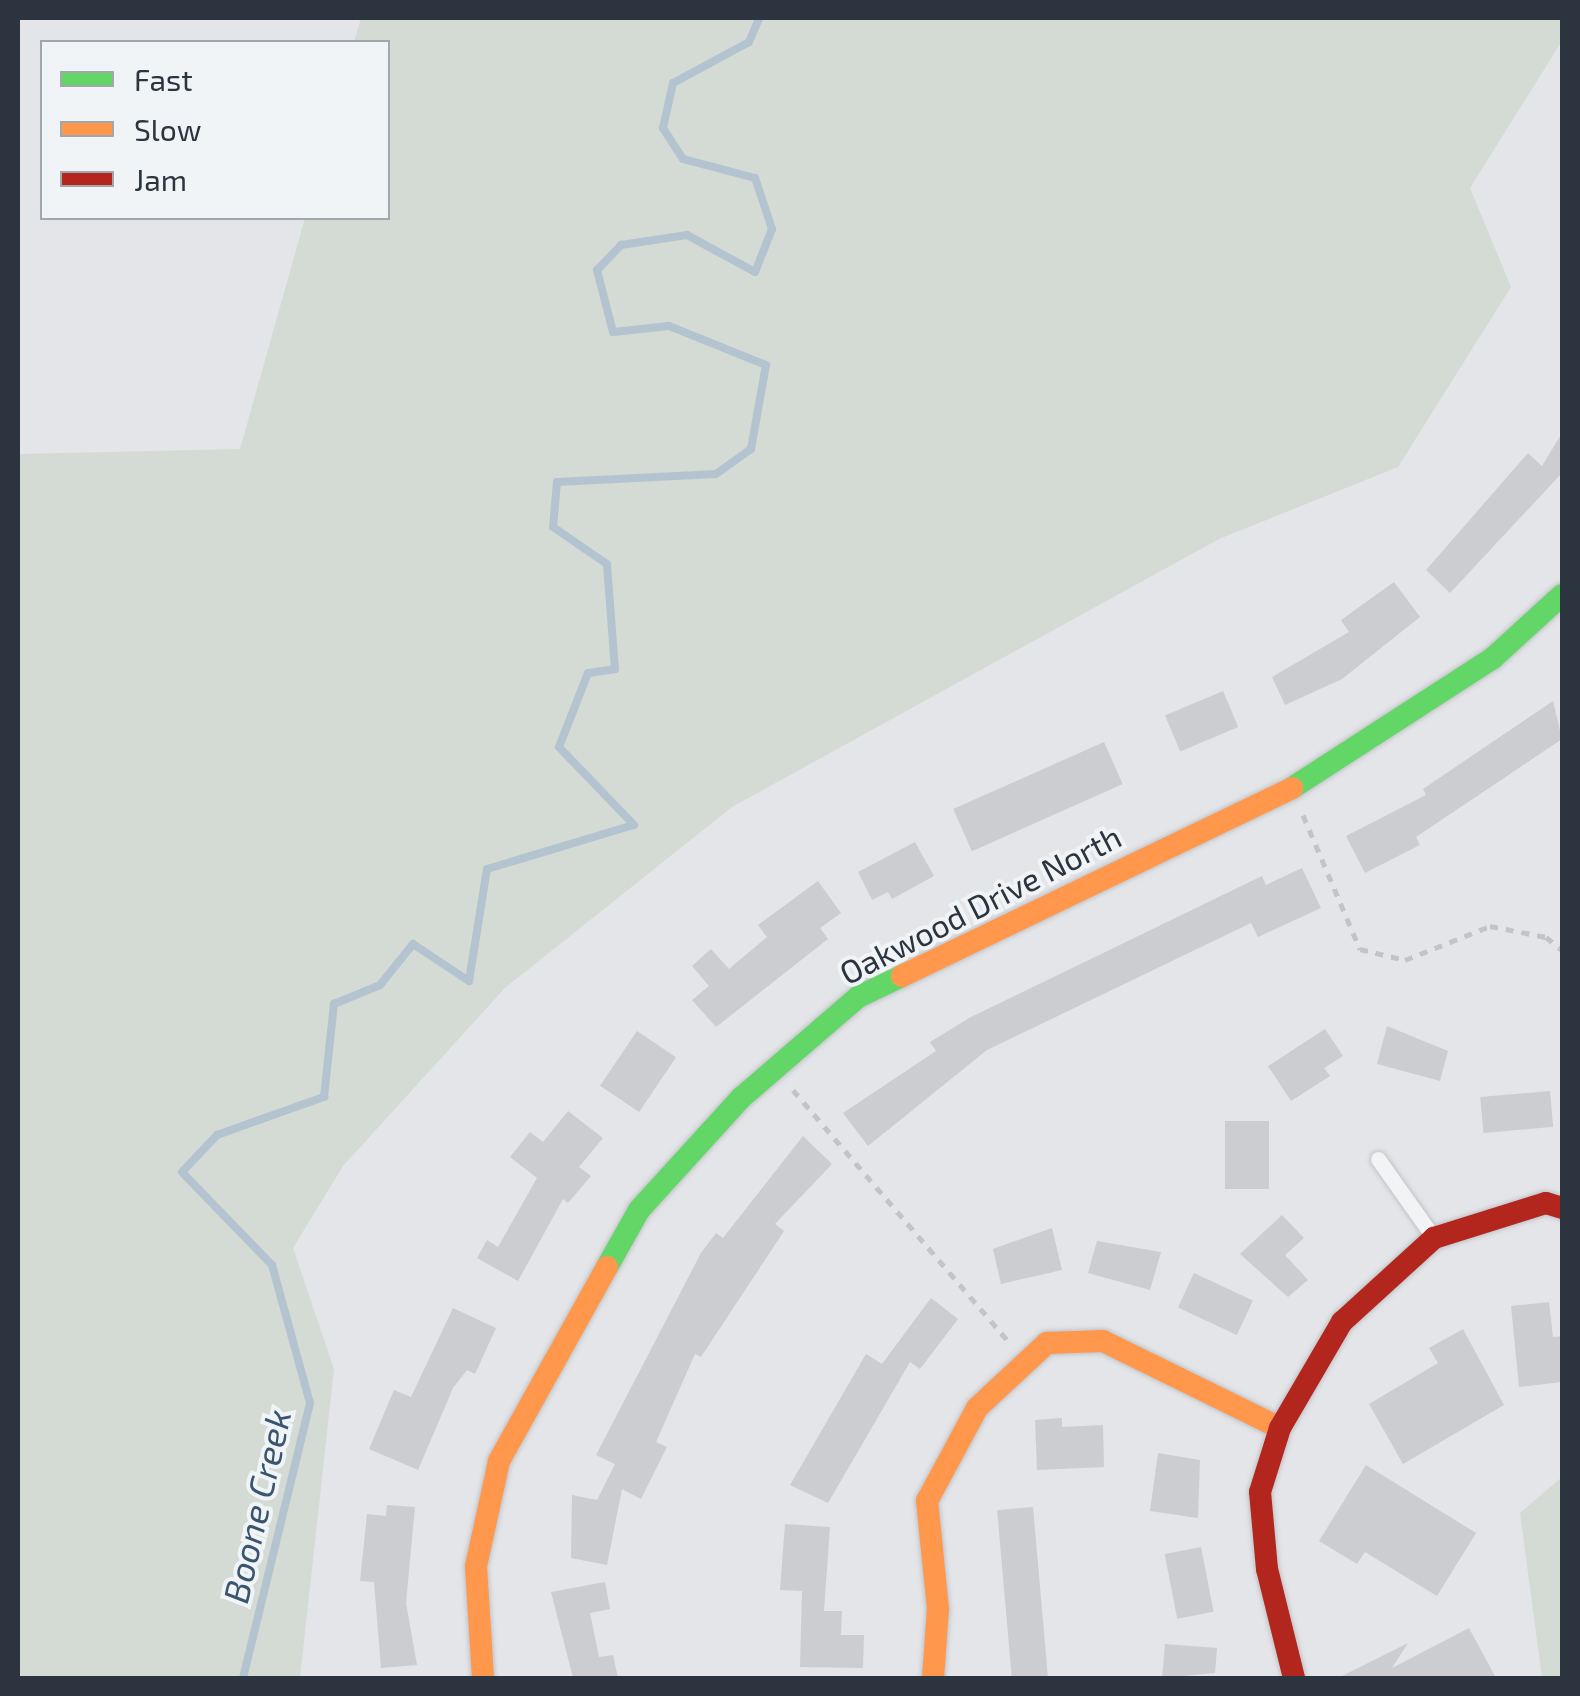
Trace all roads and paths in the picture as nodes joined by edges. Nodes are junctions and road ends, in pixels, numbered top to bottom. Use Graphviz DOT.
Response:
graph roads {
  1 [pos="1562,595"];
  2 [pos="1292,788"];
  3 [pos="1562,950"];
  4 [pos="775,1069"];
  5 [pos="1378,1159"];
  6 [pos="1562,1208"];
  7 [pos="1434,1238"];
  8 [pos="1026,1362"];
  9 [pos="1280,1428"];
  10 [pos="483,1678"];
  11 [pos="933,1678"];
  12 [pos="1294,1678"];
  1 -- 2 [label="street, Oakwood Drive North"];
  2 -- 3 [label="path"];
  2 -- 4 [label="street, Oakwood Drive North"];
  4 -- 8 [label="path"];
  4 -- 10 [label="street, Oakwood Drive North"];
  5 -- 7 [label="lane"];
  6 -- 7 [label="street"];
  7 -- 9 [label="street"];
  8 -- 9 [label="street"];
  8 -- 11 [label="street"];
  9 -- 12 [label="street"];
}
